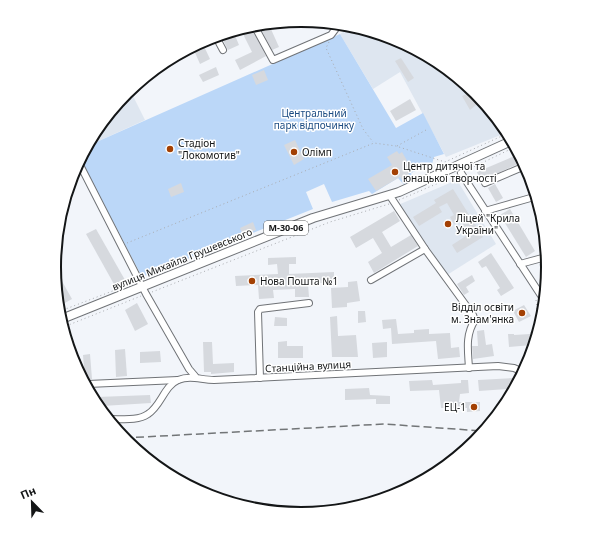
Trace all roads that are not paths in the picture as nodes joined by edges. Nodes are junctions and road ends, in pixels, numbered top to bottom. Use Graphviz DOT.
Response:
graph roads {
  1 [pos="334,29"];
  2 [pos="257,31"];
  3 [pos="219,42"];
  4 [pos="223,50"];
  5 [pos="507,143"];
  6 [pos="520,168"];
  7 [pos="82,169"];
  8 [pos="461,173"];
  9 [pos="485,183"];
  10 [pos="531,198"];
  11 [pos="392,199"];
  12 [pos="485,211"];
  13 [pos="425,249"];
  14 [pos="540,258"];
  15 [pos="520,264"];
  16 [pos="371,280"];
  17 [pos="144,290"];
  18 [pos="539,297"];
  19 [pos="309,303"];
  20 [pos="67,317"];
  21 [pos="469,368"];
  22 [pos="517,371"];
  23 [pos="195,376"];
  24 [pos="260,378"];
  25 [pos="179,380"];
  26 [pos="91,384"];
  27 [pos="116,419"];
  1 -- 2 [label="street"];
  3 -- 4 [label="street"];
  5 -- 11 [label="main road, вулиця Михайла Грушевського / М-30-06"];
  6 -- 9 [label="street"];
  7 -- 17 [label="street"];
  8 -- 12 [label="street"];
  10 -- 12 [label="street"];
  11 -- 13 [label="street"];
  11 -- 17 [label="main road, вулиця Михайла Грушевського / М-30-06"];
  12 -- 15 [label="street"];
  13 -- 16 [label="street"];
  13 -- 21 [label="street"];
  14 -- 15 [label="street"];
  15 -- 18 [label="street"];
  17 -- 20 [label="main road, вулиця Михайла Грушевського / М-30-06"];
  17 -- 23 [label="street"];
  19 -- 24 [label="street"];
  21 -- 22 [label="street, Станційна вулиця"];
  21 -- 24 [label="street, Станційна вулиця"];
  23 -- 24 [label="street, Станційна вулиця"];
  23 -- 25 [label="street, Станційна вулиця"];
  25 -- 26 [label="street, Станційна вулиця"];
  25 -- 27 [label="street"];
}
